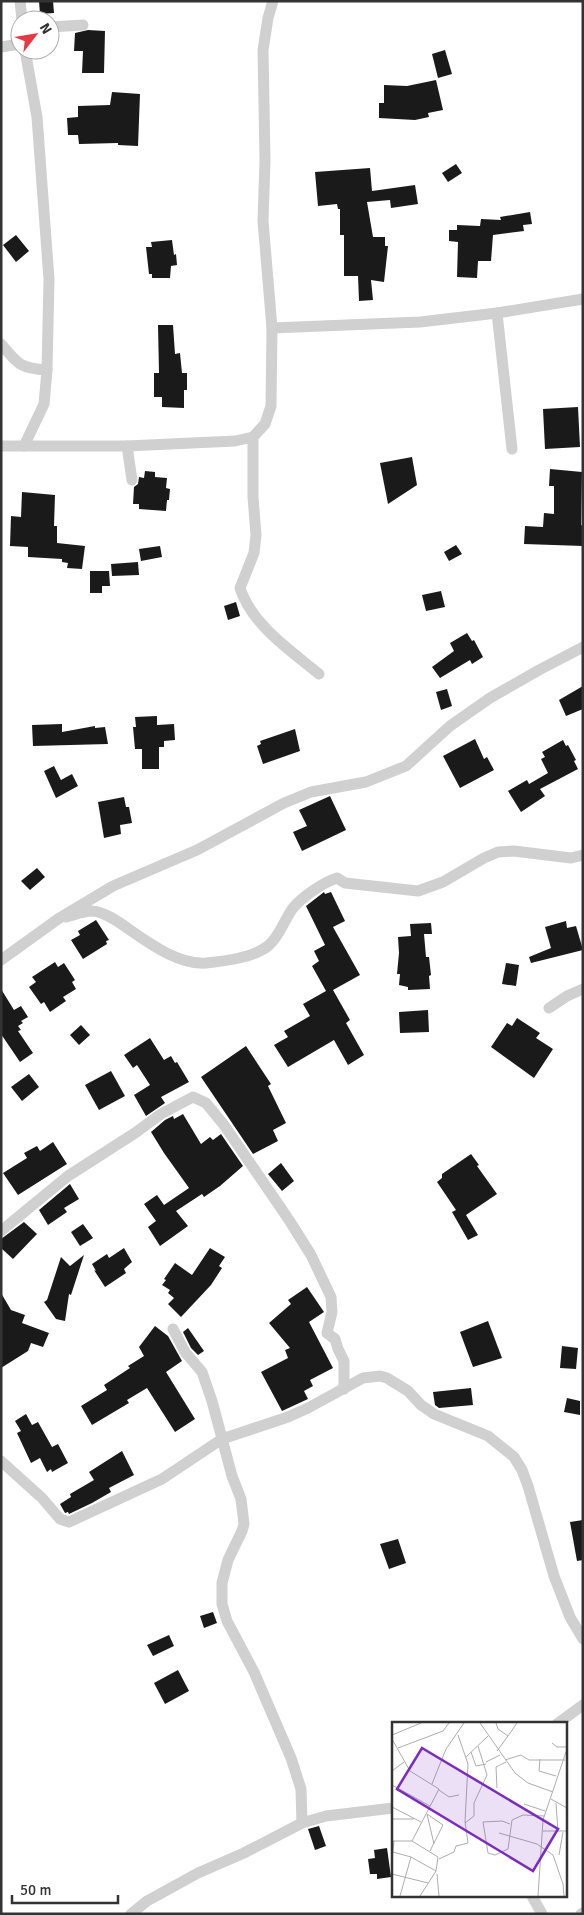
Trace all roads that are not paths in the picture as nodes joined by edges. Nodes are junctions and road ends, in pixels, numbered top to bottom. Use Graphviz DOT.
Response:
graph roads {
  1 [pos="273,1"];
  2 [pos="83,25"];
  3 [pos="60,26"];
  4 [pos="27,60"];
  5 [pos="583,299"];
  6 [pos="497,313"];
  7 [pos="272,328"];
  8 [pos="1,344"];
  9 [pos="47,370"];
  10 [pos="253,437"];
  11 [pos="1,446"];
  12 [pos="24,446"];
  13 [pos="127,446"];
  14 [pos="512,449"];
  15 [pos="132,480"];
  16 [pos="583,647"];
  17 [pos="319,674"];
  18 [pos="583,855"];
  19 [pos="58,919"];
  20 [pos="1,960"];
  21 [pos="583,988"];
  22 [pos="549,1008"];
  23 [pos="1,1231"];
  24 [pos="173,1329"];
  25 [pos="344,1389"];
  26 [pos="222,1439"];
  27 [pos="1,1460"];
  28 [pos="583,1639"];
  29 [pos="583,1706"];
  30 [pos="560,1722"];
  31 [pos="392,1808"];
  32 [pos="302,1823"];
  33 [pos="533,1898"];
  34 [pos="131,1914"];
  35 [pos="542,1914"];
  1 -- 7 [label="street"];
  2 -- 3 [label="street"];
  4 -- 9 [label="street"];
  5 -- 6 [label="street"];
  6 -- 7 [label="street"];
  6 -- 14 [label="street"];
  7 -- 10 [label="street"];
  8 -- 9 [label="street"];
  9 -- 12 [label="street"];
  10 -- 13 [label="street"];
  10 -- 17 [label="street"];
  11 -- 12 [label="street"];
  12 -- 13 [label="street"];
  13 -- 15 [label="street"];
  16 -- 19 [label="street"];
  18 -- 19 [label="street"];
  19 -- 20 [label="street"];
  21 -- 22 [label="street"];
  23 -- 25 [label="street"];
  24 -- 26 [label="street"];
  25 -- 26 [label="street"];
  25 -- 28 [label="street"];
  26 -- 27 [label="street"];
  26 -- 32 [label="street"];
  29 -- 30 [label="street"];
  31 -- 32 [label="street"];
  32 -- 34 [label="street"];
  33 -- 35 [label="street"];
}
